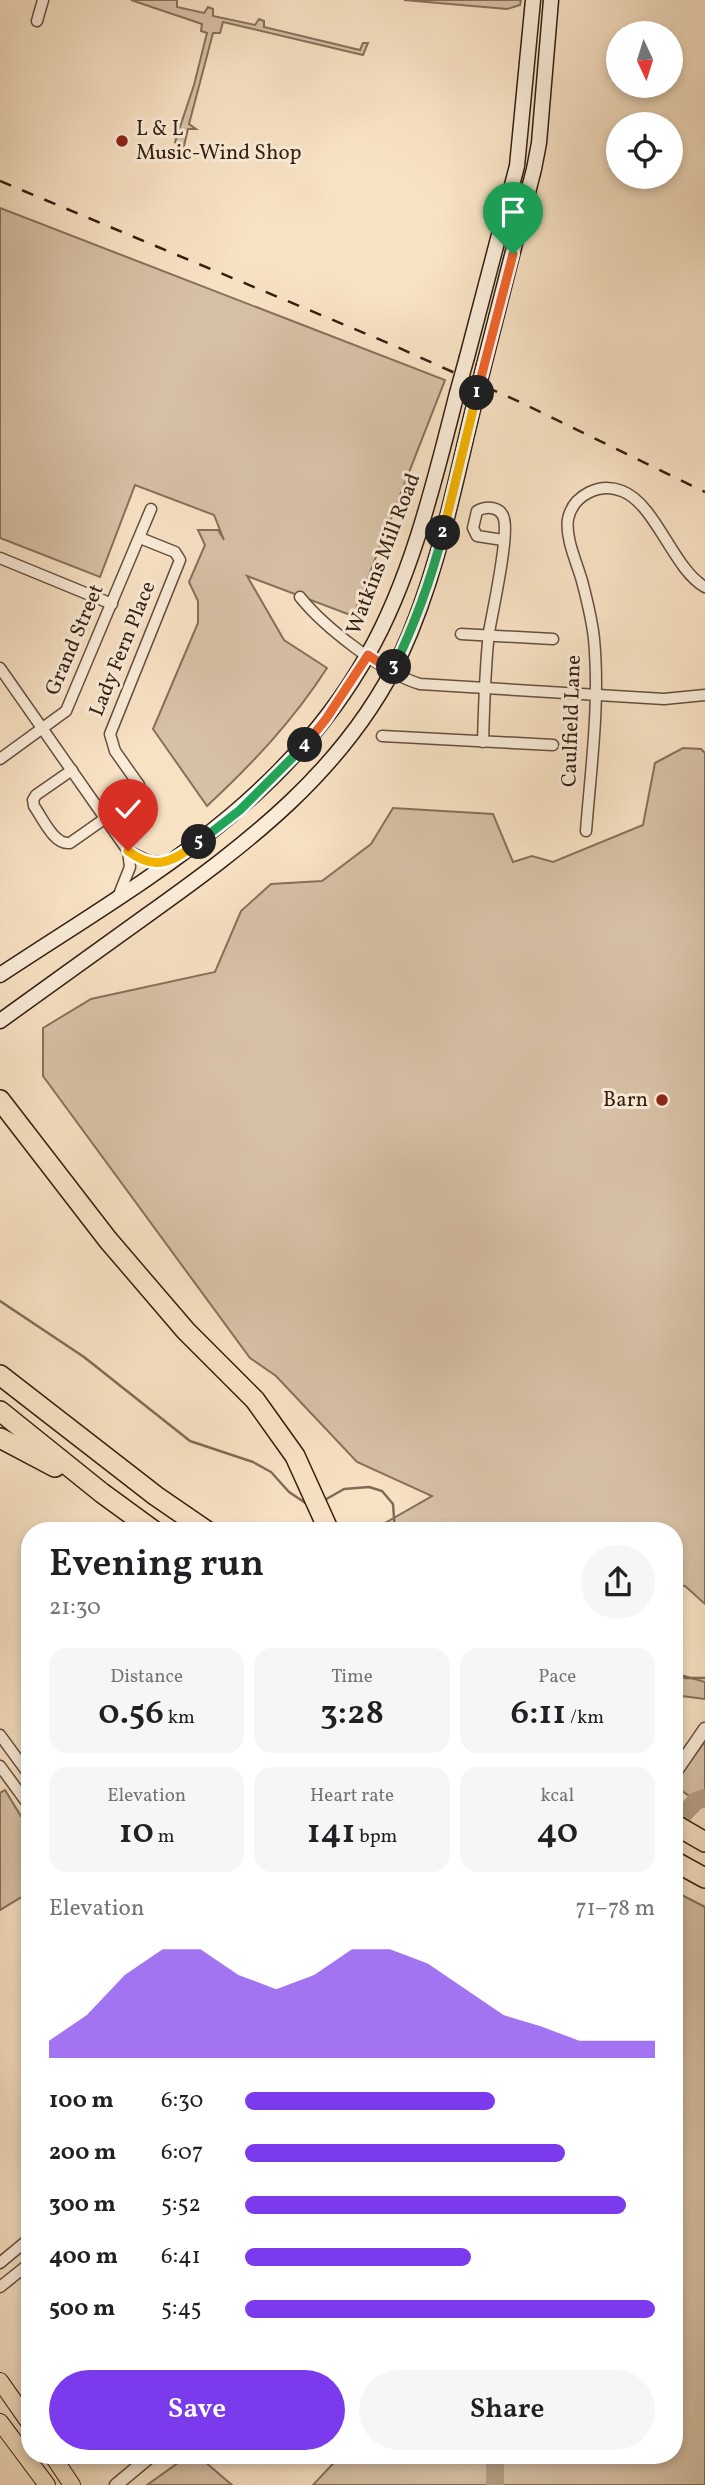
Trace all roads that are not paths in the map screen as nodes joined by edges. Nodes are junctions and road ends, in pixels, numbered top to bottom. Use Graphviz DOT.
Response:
graph roads {
  1 [pos="43,0"];
  2 [pos="533,0"];
  3 [pos="551,0"];
  4 [pos="37,21"];
  5 [pos="152,509"];
  6 [pos="140,538"];
  7 [pos="503,540"];
  8 [pos="0,558"];
  9 [pos="705,587"];
  10 [pos="300,597"];
  11 [pos="112,604"];
  12 [pos="461,634"];
  13 [pos="489,636"];
  14 [pos="553,639"];
  15 [pos="368,655"];
  16 [pos="0,668"];
  17 [pos="392,671"];
  18 [pos="485,688"];
  19 [pos="596,695"];
  20 [pos="705,695"];
  21 [pos="43,729"];
  22 [pos="382,736"];
  23 [pos="483,741"];
  24 [pos="553,745"];
  25 [pos="0,759"];
  26 [pos="72,770"];
  27 [pos="106,818"];
  28 [pos="586,831"];
  29 [pos="128,851"];
  30 [pos="172,861"];
  31 [pos="118,897"];
  32 [pos="0,975"];
  33 [pos="0,1021"];
  34 [pos="0,1100"];
  35 [pos="0,1376"];
  36 [pos="0,1411"];
  37 [pos="0,1438"];
  38 [pos="102,1493"];
  39 [pos="142,1522"];
  40 [pos="194,1522"];
  41 [pos="325,1522"];
  42 [pos="705,1730"];
  43 [pos="0,1735"];
  44 [pos="683,1761"];
  45 [pos="21,1764"];
  46 [pos="0,1766"];
  47 [pos="21,1795"];
  48 [pos="683,1830"];
  49 [pos="705,1842"];
  50 [pos="21,2246"];
  51 [pos="0,2263"];
  52 [pos="21,2270"];
  53 [pos="0,2287"];
  54 [pos="0,2381"];
  55 [pos="21,2411"];
  56 [pos="0,2422"];
  57 [pos="21,2450"];
  58 [pos="31,2464"];
  59 [pos="58,2464"];
  60 [pos="141,2464"];
  61 [pos="47,2485"];
  62 [pos="72,2485"];
  63 [pos="116,2485"];
  1 -- 4 [label="street"];
  2 -- 15 [label="main road, Watkins Mill Road, bridge"];
  3 -- 17 [label="main road, Watkins Mill Road, bridge"];
  5 -- 6 [label="street, Grand Street"];
  6 -- 11 [label="street, Grand Street"];
  6 -- 27 [label="street, Lady Fern Place"];
  7 -- 13 [label="street"];
  8 -- 11 [label="street"];
  9 -- 19 [label="street, Caulfield Lane"];
  10 -- 15 [label="street"];
  11 -- 21 [label="street, Grand Street"];
  12 -- 13 [label="street"];
  13 -- 14 [label="street"];
  13 -- 18 [label="street"];
  15 -- 17 [label="street"];
  15 -- 30 [label="main road, Watkins Mill Road"];
  16 -- 21 [label="street"];
  17 -- 18 [label="street"];
  17 -- 33 [label="main road, Watkins Mill Road"];
  18 -- 19 [label="street"];
  18 -- 23 [label="street"];
  19 -- 20 [label="street"];
  19 -- 28 [label="street, Caulfield Lane"];
  21 -- 25 [label="street, Grand Street"];
  21 -- 26 [label="street"];
  22 -- 23 [label="street"];
  23 -- 24 [label="street"];
  26 -- 27 [label="street"];
  26 -- 27 [label="street"];
  27 -- 29 [label="street"];
  29 -- 30 [label="street"];
  29 -- 31 [label="street"];
  30 -- 31 [label="main road, Watkins Mill Road"];
  31 -- 32 [label="main road, Watkins Mill Road"];
  34 -- 41 [label="highway"];
  35 -- 40 [label="highway"];
  36 -- 38 [label="highway"];
  37 -- 38 [label="highway"];
  38 -- 39 [label="highway"];
  42 -- 44 [label="street"];
  43 -- 45 [label="street"];
  46 -- 47 [label="street"];
  48 -- 49 [label="highway"];
  50 -- 51 [label="street"];
  52 -- 53 [label="street"];
  54 -- 55 [label="main road"];
  56 -- 57 [label="main road"];
  58 -- 61 [label="main road"];
  59 -- 62 [label="main road"];
  60 -- 63 [label="street"];
}
